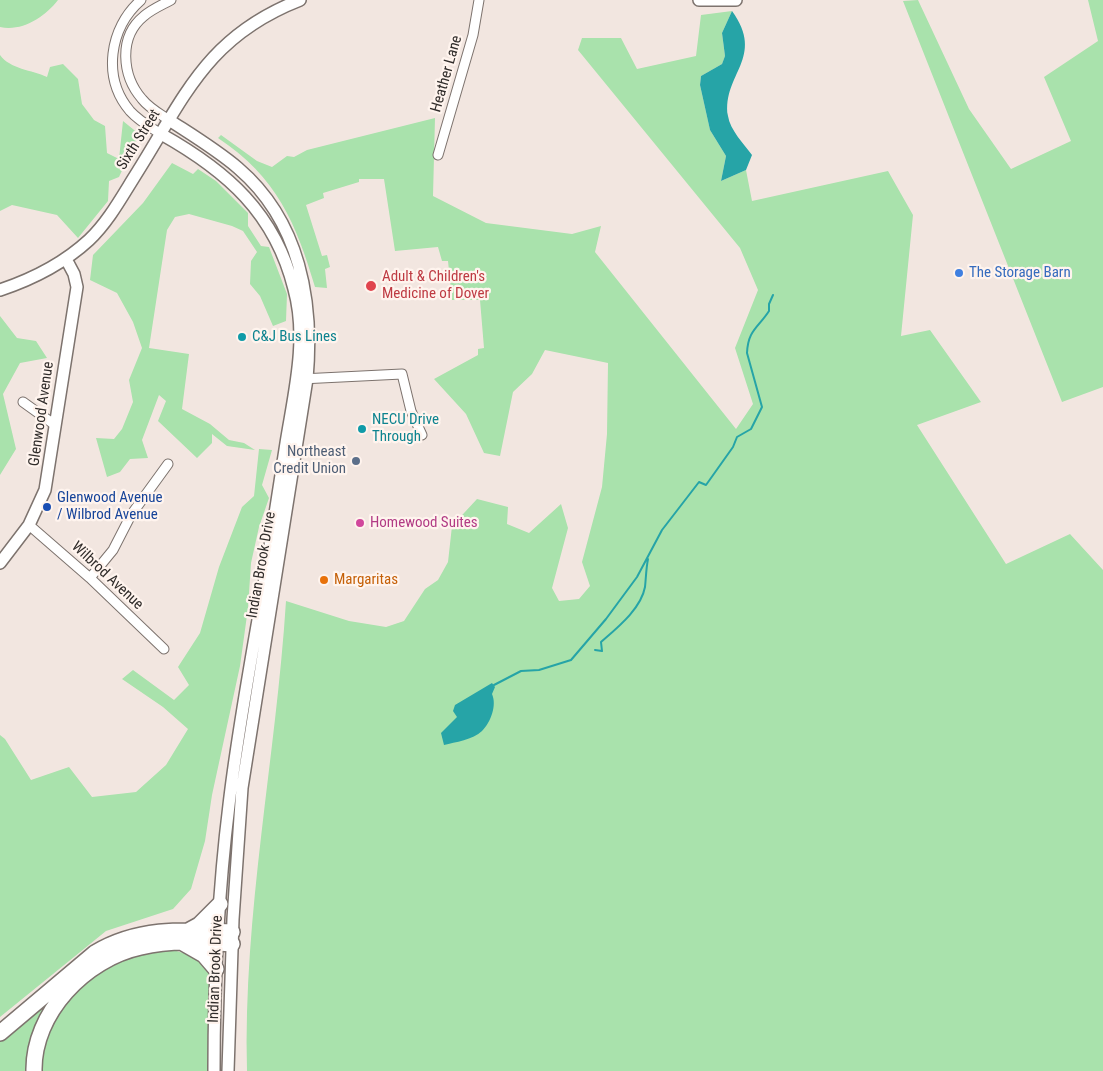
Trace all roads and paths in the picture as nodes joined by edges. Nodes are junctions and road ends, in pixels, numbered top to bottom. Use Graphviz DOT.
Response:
graph roads {
  1 [pos="141,0"];
  2 [pos="171,0"];
  3 [pos="300,0"];
  4 [pos="479,0"];
  5 [pos="699,0"];
  6 [pos="736,0"];
  7 [pos="169,120"];
  8 [pos="161,134"];
  9 [pos="438,155"];
  10 [pos="66,259"];
  11 [pos="0,290"];
  12 [pos="295,378"];
  13 [pos="308,379"];
  14 [pos="23,402"];
  15 [pos="55,425"];
  16 [pos="422,435"];
  17 [pos="168,464"];
  18 [pos="30,524"];
  19 [pos="0,563"];
  20 [pos="90,578"];
  21 [pos="164,649"];
  22 [pos="220,904"];
  23 [pos="185,937"];
  24 [pos="225,938"];
  25 [pos="216,969"];
  26 [pos="0,1033"];
  27 [pos="34,1071"];
  28 [pos="214,1071"];
  29 [pos="228,1071"];
  1 -- 8 [label="street"];
  2 -- 7 [label="street"];
  3 -- 7 [label="main road, Sixth Street"];
  4 -- 9 [label="street, Heather Lane"];
  5 -- 6 [label="main road"];
  7 -- 8 [label="main road, Sixth Street"];
  7 -- 13 [label="main road, Indian Brook Drive"];
  8 -- 10 [label="main road, Sixth Street"];
  8 -- 12 [label="main road, Indian Brook Drive"];
  10 -- 11 [label="main road, Sixth Street"];
  10 -- 15 [label="main road, Glenwood Avenue"];
  12 -- 13 [label="street"];
  12 -- 22 [label="main road, Indian Brook Drive"];
  13 -- 16 [label="street"];
  13 -- 24 [label="main road, Indian Brook Drive"];
  14 -- 15 [label="street"];
  15 -- 18 [label="main road, Glenwood Avenue"];
  17 -- 20 [label="street"];
  18 -- 19 [label="main road, Glenwood Avenue"];
  18 -- 20 [label="street, Wilbrod Avenue"];
  20 -- 21 [label="street, Wilbrod Avenue"];
  22 -- 23 [label="highway"];
  22 -- 24 [label="main road, Indian Brook Drive"];
  23 -- 24 [label="highway"];
  23 -- 25 [label="highway"];
  23 -- 26 [label="highway"];
  23 -- 27 [label="highway"];
  24 -- 25 [label="main road, Indian Brook Drive"];
  24 -- 29 [label="main road, Indian Brook Drive"];
  25 -- 28 [label="main road, Indian Brook Drive"];
}
